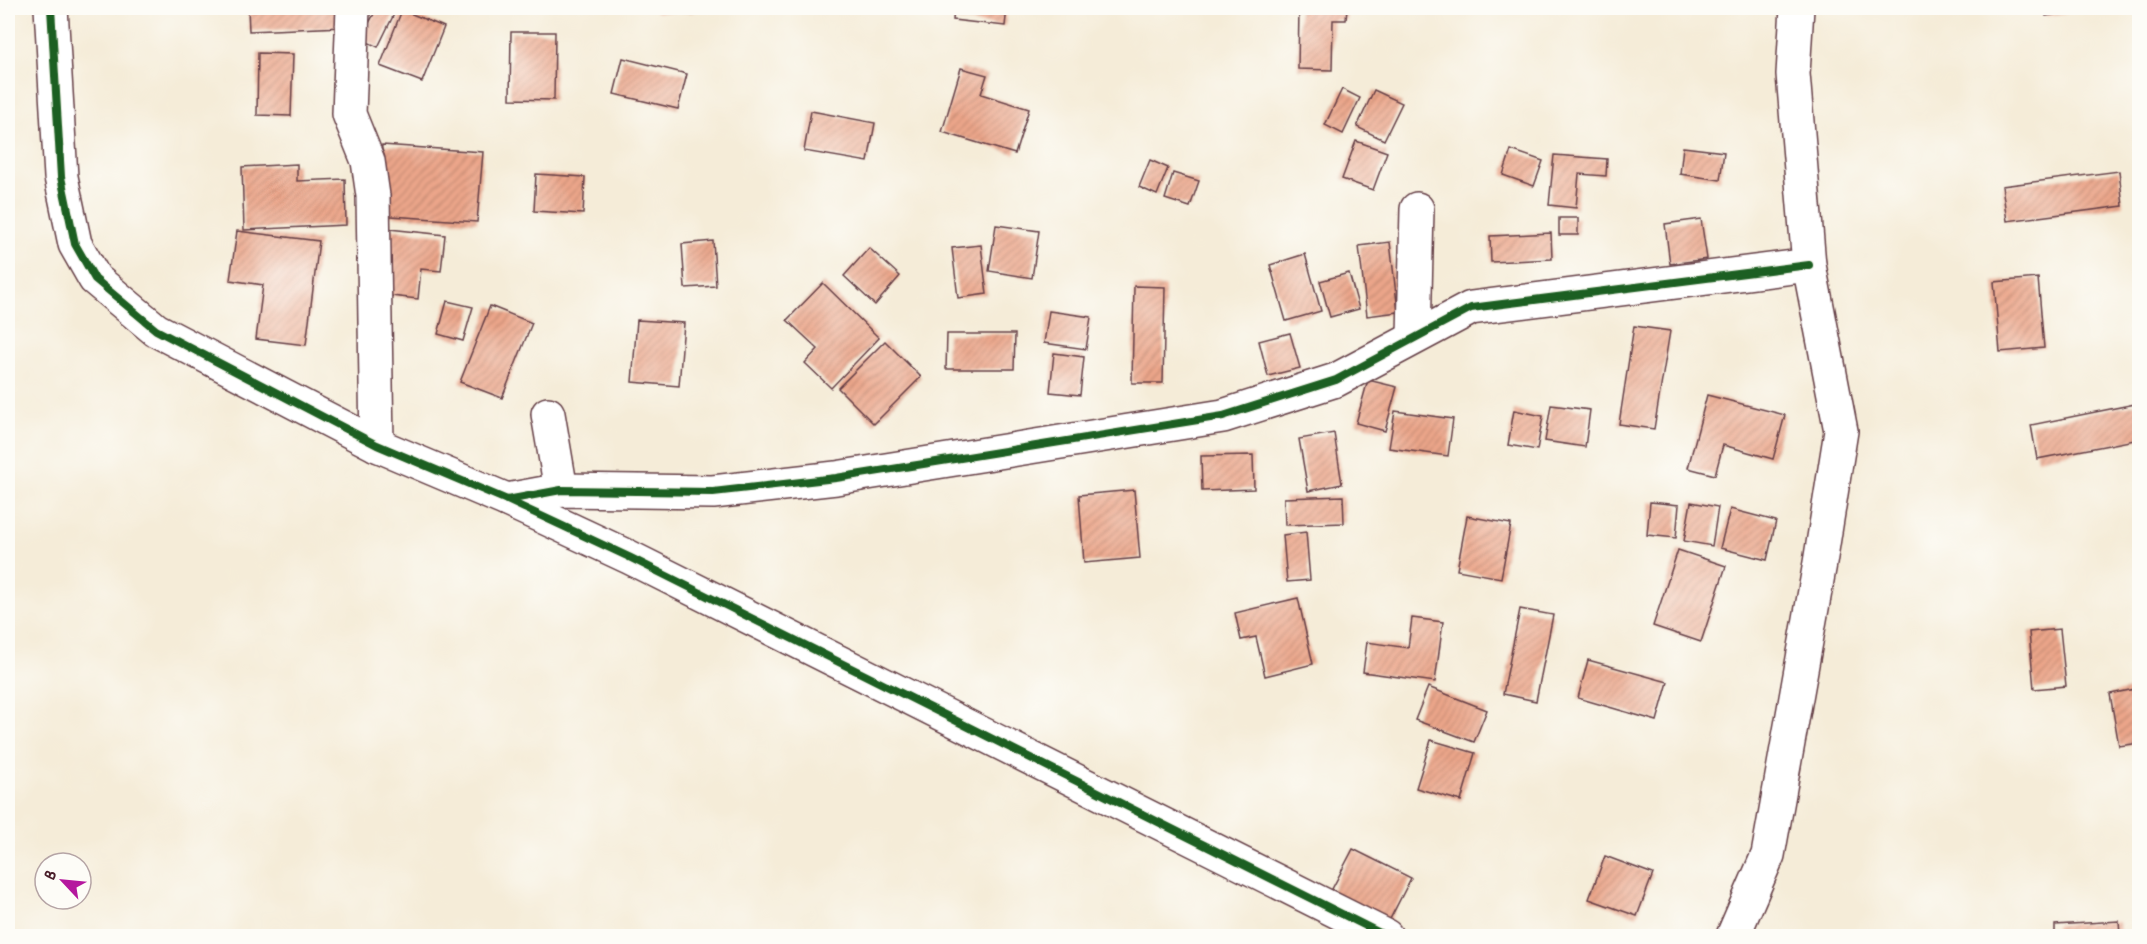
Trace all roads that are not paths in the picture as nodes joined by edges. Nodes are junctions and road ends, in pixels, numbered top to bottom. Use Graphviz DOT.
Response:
graph roads {
  1 [pos="51,8"];
  2 [pos="353,8"];
  3 [pos="1797,8"];
  4 [pos="1417,209"];
  5 [pos="1809,265"];
  6 [pos="1414,337"];
  7 [pos="548,414"];
  8 [pos="377,445"];
  9 [pos="561,490"];
  10 [pos="507,500"];
  11 [pos="1386,936"];
  12 [pos="1733,936"];
  1 -- 8 [label="street"];
  2 -- 8 [label="street"];
  3 -- 5 [label="street"];
  4 -- 6 [label="street"];
  5 -- 6 [label="street"];
  5 -- 12 [label="street"];
  6 -- 9 [label="street"];
  7 -- 9 [label="street"];
  8 -- 10 [label="street"];
  9 -- 10 [label="street"];
  10 -- 11 [label="street"];
}
